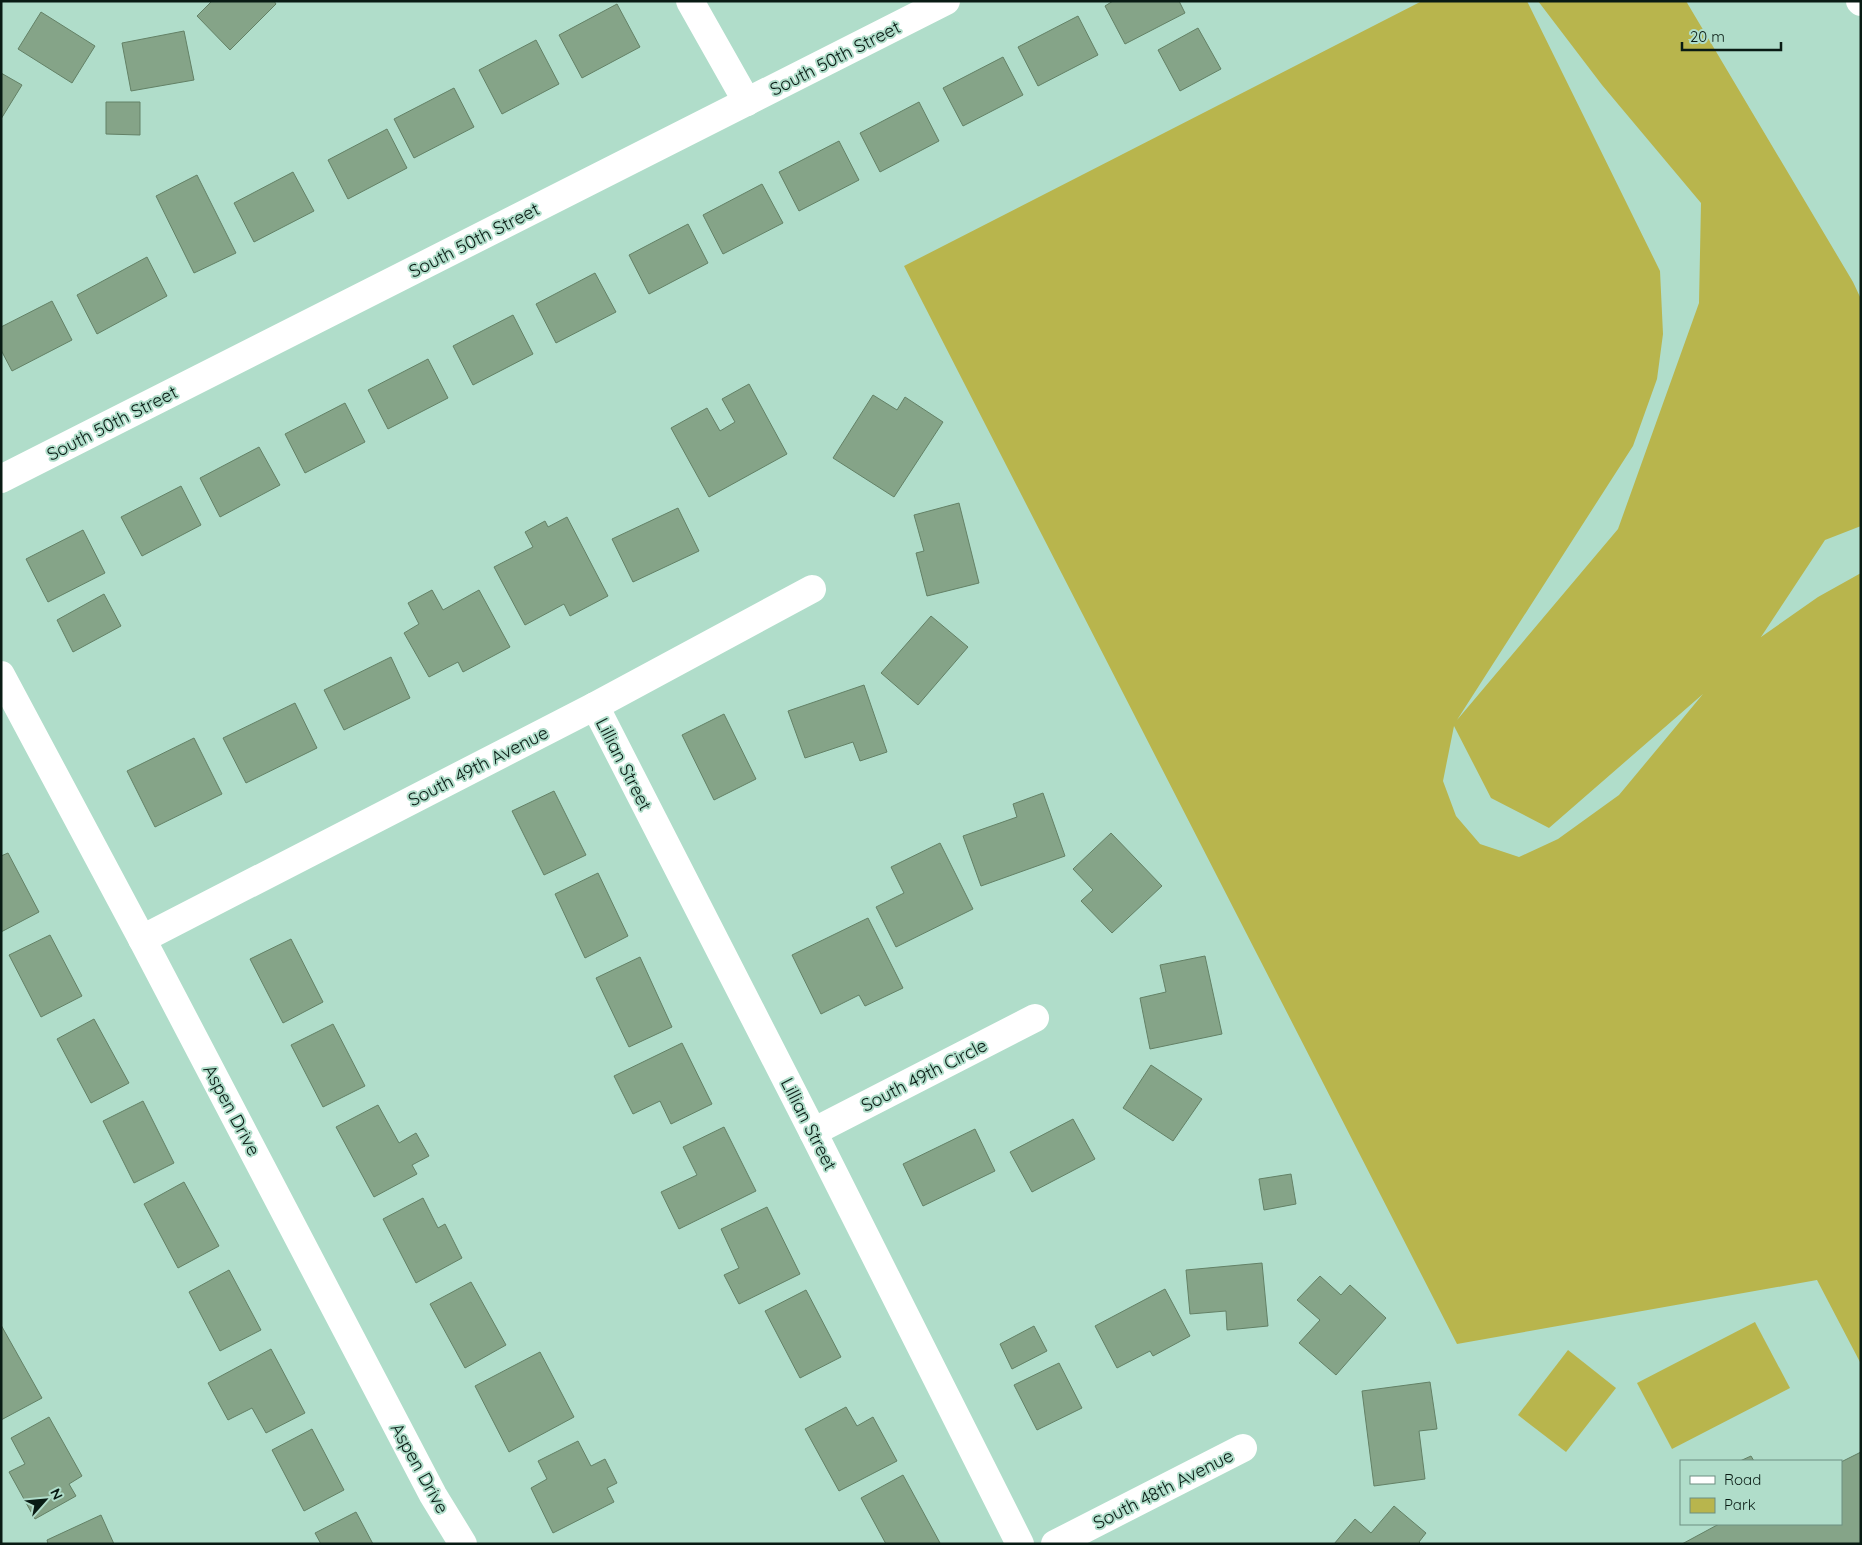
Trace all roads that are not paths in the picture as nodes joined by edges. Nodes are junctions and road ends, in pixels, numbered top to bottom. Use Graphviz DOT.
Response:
graph roads {
  1 [pos="690,1"];
  2 [pos="946,1"];
  3 [pos="747,102"];
  4 [pos="1,479"];
  5 [pos="812,589"];
  6 [pos="1,676"];
  7 [pos="595,706"];
  8 [pos="142,939"];
  9 [pos="1035,1018"];
  10 [pos="813,1132"];
  11 [pos="1243,1448"];
  12 [pos="463,1544"];
  13 [pos="1020,1544"];
  14 [pos="1055,1544"];
  1 -- 3 [label="street"];
  2 -- 3 [label="street, South 50th Street"];
  3 -- 4 [label="street, South 50th Street"];
  5 -- 7 [label="street, South 49th Avenue"];
  6 -- 8 [label="street, Aspen Drive"];
  7 -- 8 [label="street, South 49th Avenue"];
  7 -- 10 [label="street, Lillian Street"];
  8 -- 12 [label="street, Aspen Drive"];
  9 -- 10 [label="street, South 49th Circle"];
  10 -- 13 [label="street, Lillian Street"];
  11 -- 14 [label="street, South 48th Avenue"];
}
